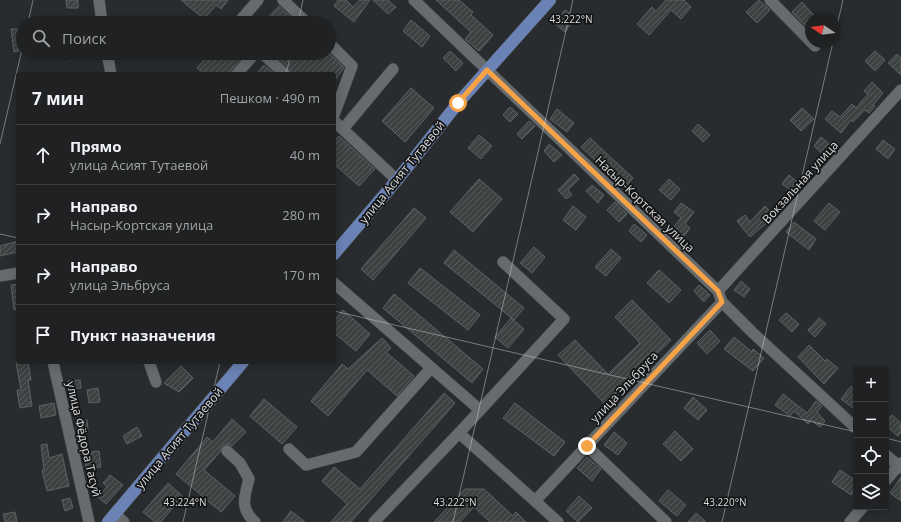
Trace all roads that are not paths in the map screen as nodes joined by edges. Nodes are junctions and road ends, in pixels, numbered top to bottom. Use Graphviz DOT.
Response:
graph roads {
  1 [pos="99,0"];
  2 [pos="258,0"];
  3 [pos="283,0"];
  4 [pos="414,0"];
  5 [pos="550,0"];
  6 [pos="770,0"];
  7 [pos="101,16"];
  8 [pos="244,16"];
  9 [pos="300,16"];
  10 [pos="805,37"];
  11 [pos="336,50"];
  12 [pos="108,60"];
  13 [pos="249,60"];
  14 [pos="269,60"];
  15 [pos="393,69"];
  16 [pos="487,70"];
  17 [pos="110,72"];
  18 [pos="239,72"];
  19 [pos="282,72"];
  20 [pos="901,90"];
  21 [pos="336,110"];
  22 [pos="336,123"];
  23 [pos="343,129"];
  24 [pos="397,180"];
  25 [pos="336,252"];
  26 [pos="503,262"];
  27 [pos="16,272"];
  28 [pos="0,276"];
  29 [pos="336,285"];
  30 [pos="718,291"];
  31 [pos="722,302"];
  32 [pos="53,364"];
  33 [pos="150,364"];
  34 [pos="241,364"];
  35 [pos="431,368"];
  36 [pos="156,382"];
  37 [pos="480,410"];
  38 [pos="853,425"];
  39 [pos="459,433"];
  40 [pos="587,446"];
  41 [pos="289,449"];
  42 [pos="227,452"];
  43 [pos="889,457"];
  44 [pos="900,465"];
  45 [pos="889,477"];
  46 [pos="535,500"];
  47 [pos="860,510"];
  48 [pos="116,519"];
  49 [pos="89,522"];
  50 [pos="255,522"];
  51 [pos="374,522"];
  52 [pos="558,522"];
  53 [pos="666,522"];
  54 [pos="850,522"];
  1 -- 7 [label="street"];
  2 -- 8 [label="street"];
  3 -- 9 [label="street"];
  4 -- 16 [label="street, Насыр-Кортская улица"];
  5 -- 16 [label="main road, улица Асият Тутаевой"];
  6 -- 10 [label="street"];
  11 -- 21 [label="street"];
  12 -- 17 [label="street"];
  13 -- 18 [label="street"];
  14 -- 19 [label="street"];
  15 -- 23 [label="street"];
  16 -- 24 [label="main road, улица Асият Тутаевой"];
  16 -- 30 [label="street, Насыр-Кортская улица"];
  20 -- 30 [label="street, Вокзальная улица"];
  22 -- 23 [label="street"];
  23 -- 24 [label="street"];
  24 -- 25 [label="main road, улица Асият Тутаевой"];
  26 -- 37 [label="street"];
  27 -- 28 [label="street"];
  29 -- 35 [label="street"];
  30 -- 31 [label="street, Насыр-Кортская улица"];
  31 -- 38 [label="street, Насыр-Кортская улица"];
  31 -- 40 [label="street, улица Эльбруса"];
  32 -- 49 [label="street, улица Фёдора Тасуй"];
  33 -- 36 [label="street"];
  34 -- 48 [label="main road, улица Асият Тутаевой"];
  35 -- 37 [label="street"];
  35 -- 41 [label="street"];
  37 -- 39 [label="street"];
  39 -- 46 [label="street"];
  39 -- 51 [label="street"];
  40 -- 46 [label="street, улица Эльбруса"];
  40 -- 53 [label="street"];
  42 -- 50 [label="street"];
  43 -- 44 [label="street"];
  44 -- 45 [label="street"];
  46 -- 52 [label="street"];
  47 -- 54 [label="street"];
}
